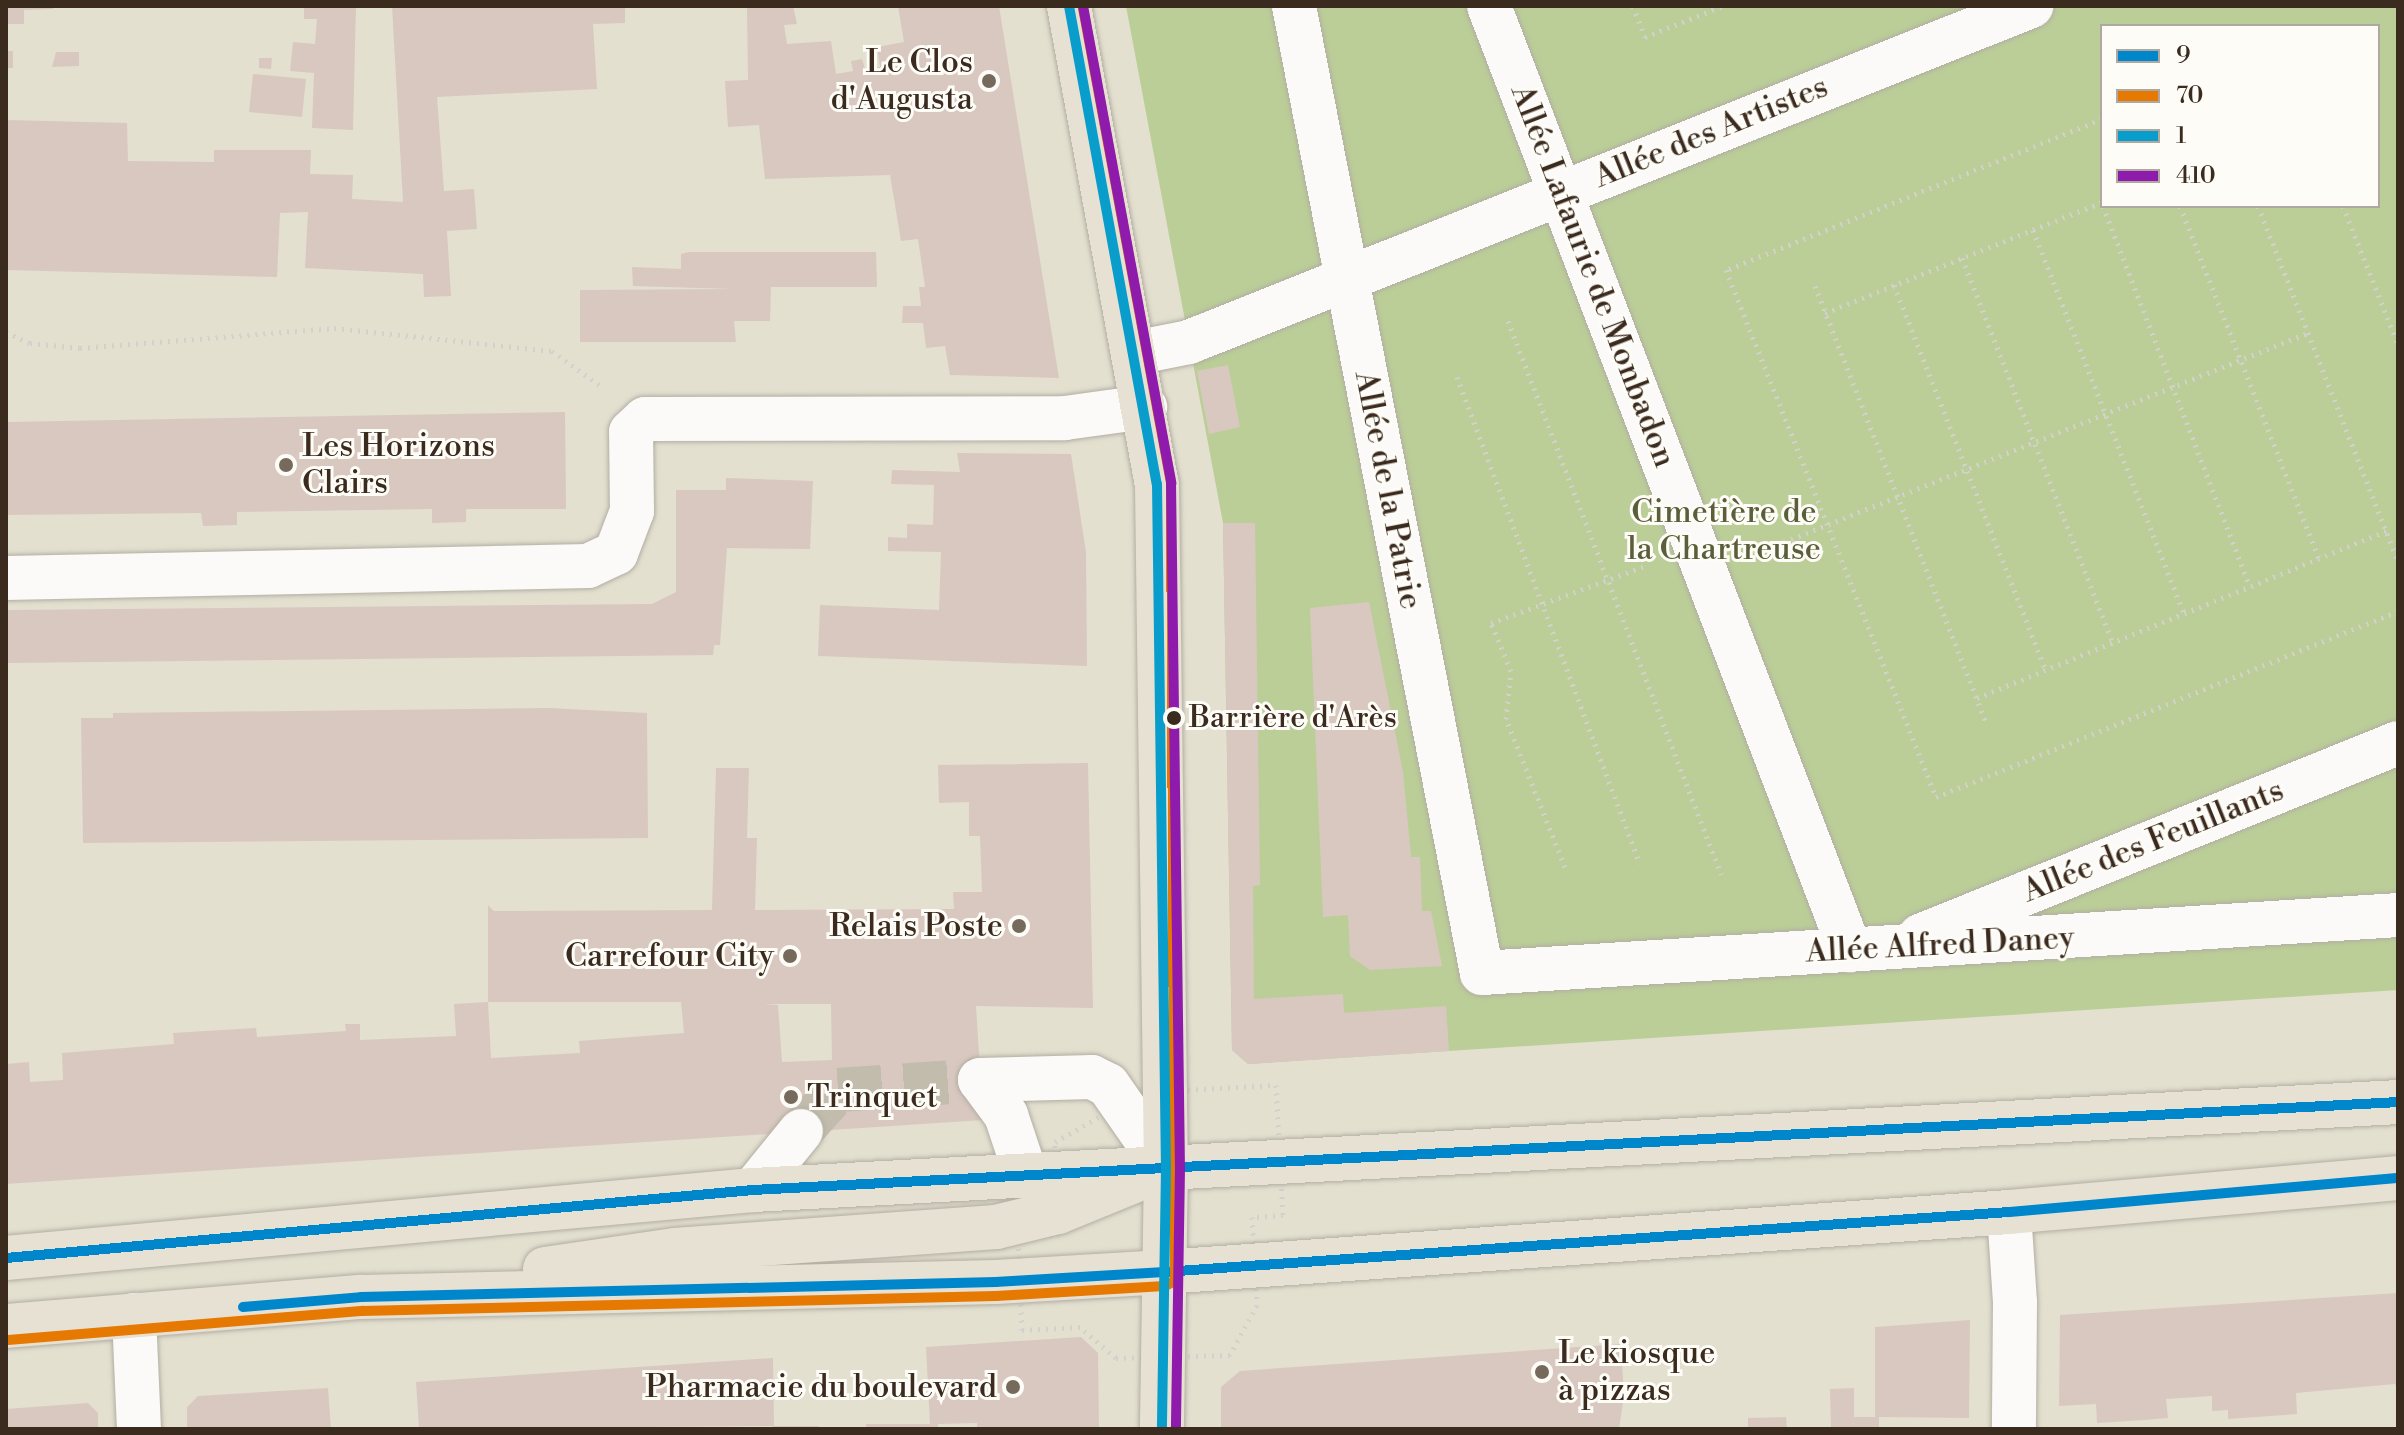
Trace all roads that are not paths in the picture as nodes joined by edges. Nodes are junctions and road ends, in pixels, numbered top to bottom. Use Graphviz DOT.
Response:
graph roads {
  1 [pos="1069,6"];
  2 [pos="1294,6"];
  3 [pos="1489,6"];
  4 [pos="2031,6"];
  5 [pos="1561,191"];
  6 [pos="1346,276"];
  7 [pos="1134,353"];
  8 [pos="1145,407"];
  9 [pos="6,578"];
  10 [pos="2398,743"];
  11 [pos="2398,915"];
  12 [pos="1920,947"];
  13 [pos="1850,950"];
  14 [pos="1482,973"];
  15 [pos="2398,1102"];
  16 [pos="801,1131"];
  17 [pos="1166,1168"];
  18 [pos="1026,1175"];
  19 [pos="2398,1178"];
  20 [pos="753,1190"];
  21 [pos="2009,1212"];
  22 [pos="6,1258"];
  23 [pos="1164,1272"];
  24 [pos="361,1297"];
  25 [pos="134,1315"];
  26 [pos="6,1326"];
  27 [pos="139,1429"];
  28 [pos="1162,1429"];
  29 [pos="2014,1429"];
  1 -- 7 [label="main road"];
  2 -- 6 [label="street, Allée de la Patrie"];
  3 -- 5 [label="street, Allée Lafaurie de Monbadon"];
  4 -- 5 [label="street, Allée des Artistes"];
  5 -- 6 [label="street, Allée des Artistes"];
  5 -- 13 [label="street, Allée Lafaurie de Monbadon"];
  6 -- 7 [label="street, Allée des Artistes"];
  6 -- 14 [label="street, Allée de la Patrie"];
  7 -- 8 [label="main road"];
  8 -- 9 [label="street"];
  8 -- 17 [label="main road"];
  10 -- 12 [label="street, Allée des Feuillants"];
  11 -- 12 [label="street, Allée Alfred Daney"];
  12 -- 13 [label="street, Allée Alfred Daney"];
  13 -- 14 [label="street, Allée Alfred Daney"];
  15 -- 17 [label="main road"];
  16 -- 20 [label="street"];
  17 -- 18 [label="main road"];
  17 -- 18 [label="street"];
  17 -- 23 [label="main road"];
  17 -- 24 [label="main road"];
  18 -- 20 [label="main road"];
  19 -- 21 [label="main road"];
  20 -- 22 [label="main road"];
  21 -- 23 [label="main road"];
  21 -- 29 [label="street"];
  23 -- 24 [label="main road"];
  23 -- 28 [label="main road"];
  24 -- 25 [label="main road"];
  25 -- 26 [label="main road"];
  25 -- 27 [label="street"];
}
